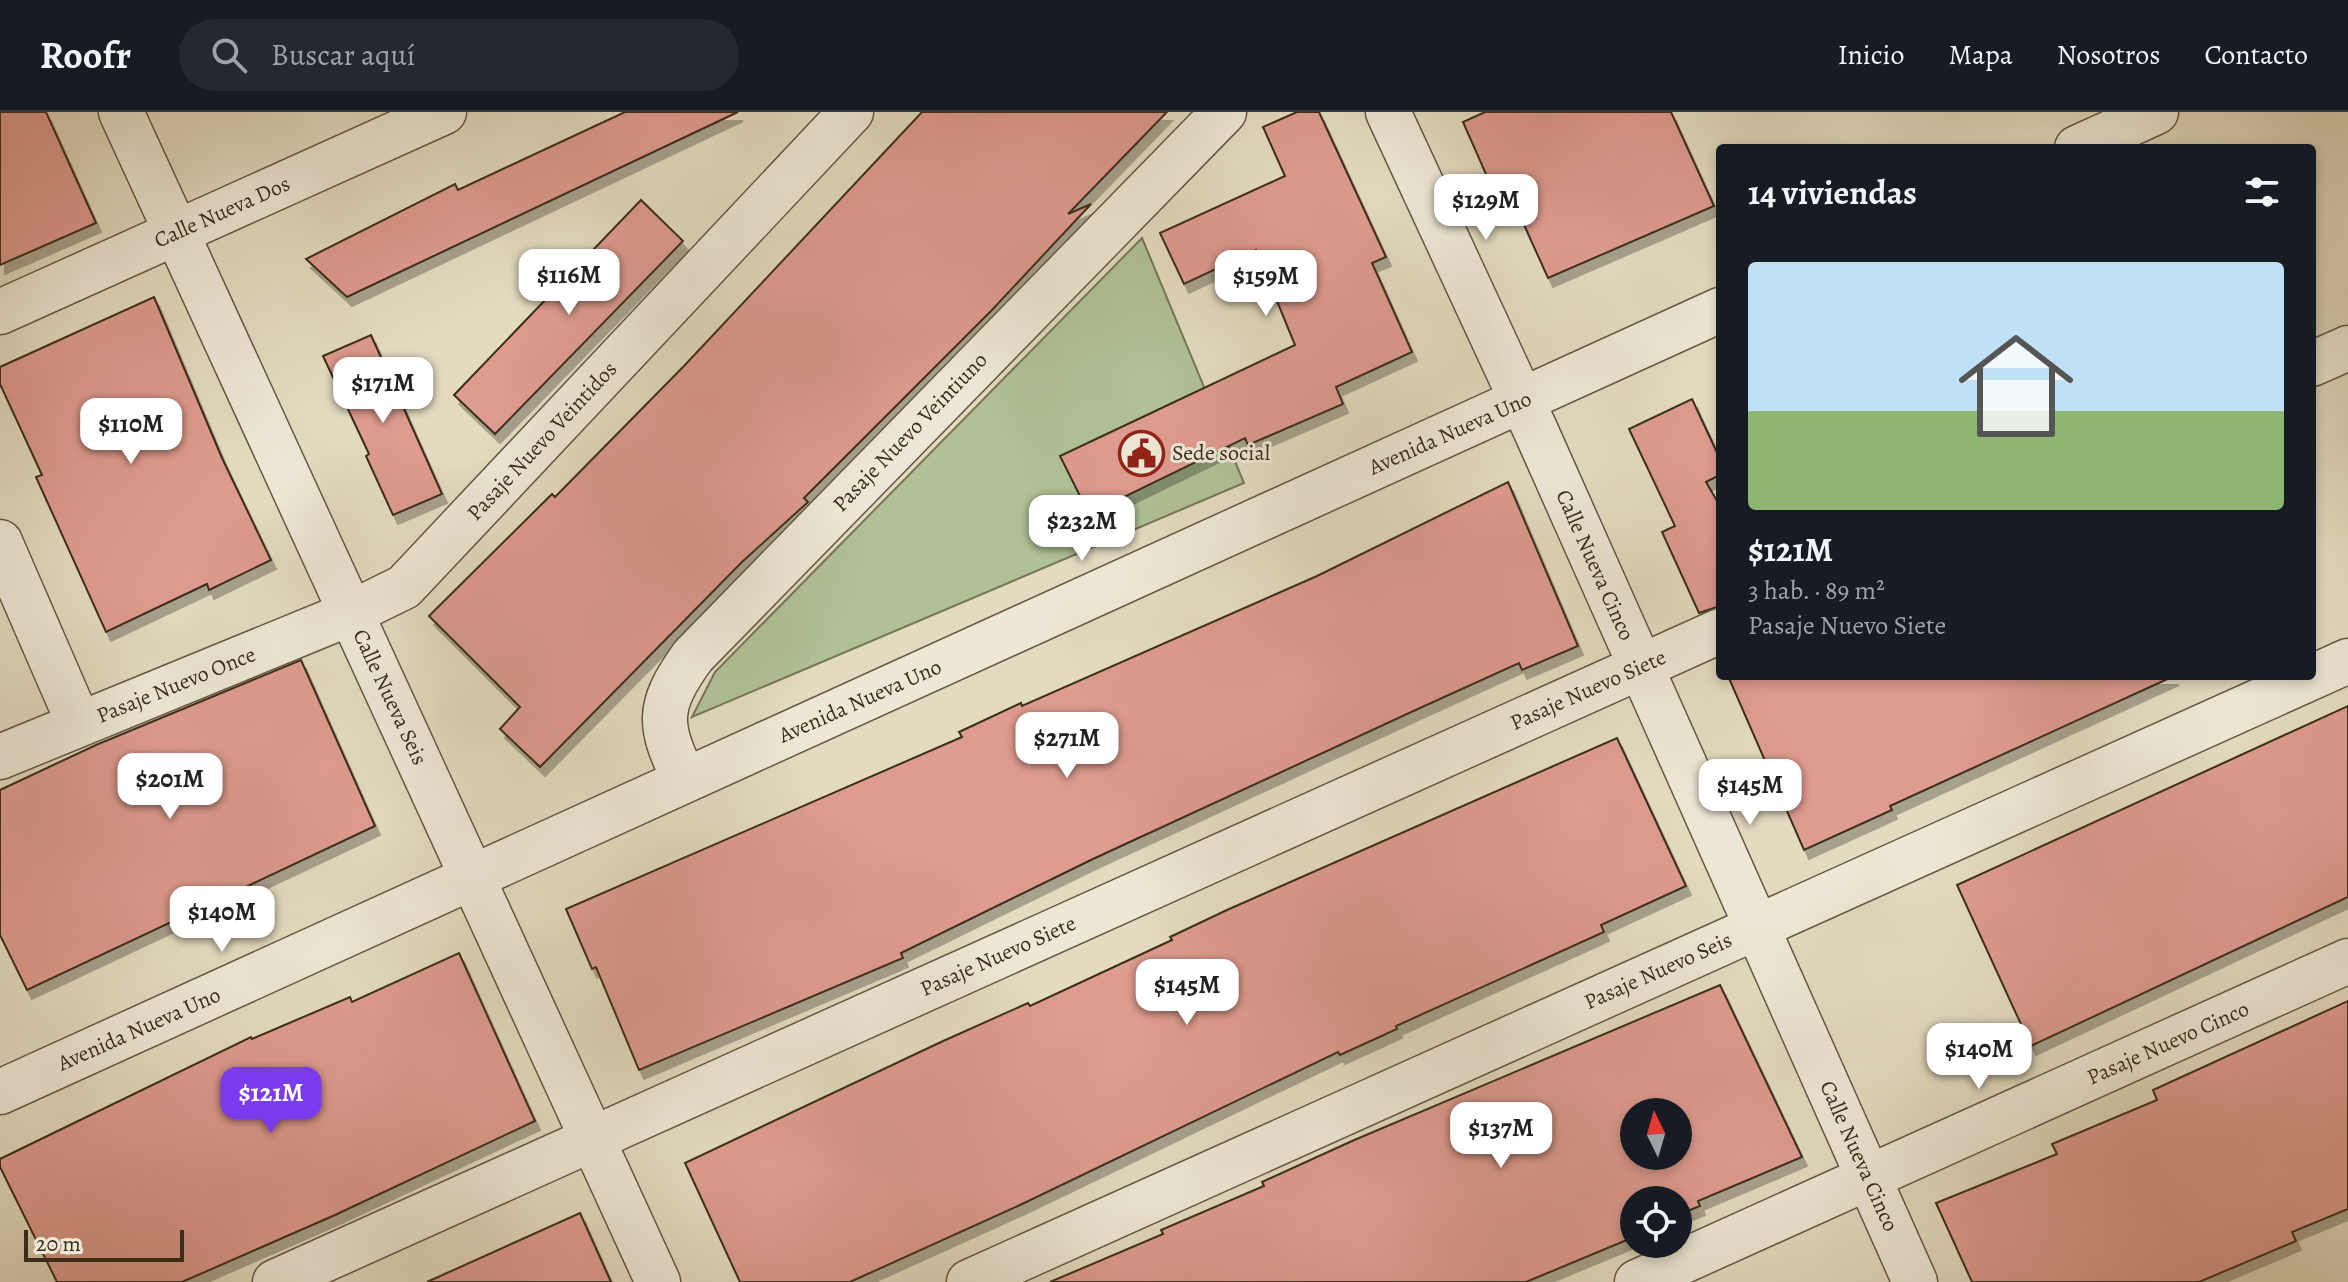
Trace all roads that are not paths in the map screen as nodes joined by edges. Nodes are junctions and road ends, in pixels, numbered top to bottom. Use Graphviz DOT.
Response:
graph roads {
  1 [pos="121,112"];
  2 [pos="444,112"];
  3 [pos="851,112"];
  4 [pos="1224,112"];
  5 [pos="1388,112"];
  6 [pos="2156,112"];
  7 [pos="2086,144"];
  8 [pos="177,233"];
  9 [pos="0,312"];
  10 [pos="1716,312"];
  11 [pos="2348,348"];
  12 [pos="2316,362"];
  13 [pos="1522,400"];
  14 [pos="0,542"];
  15 [pos="351,613"];
  16 [pos="1716,633"];
  17 [pos="2348,661"];
  18 [pos="1641,666"];
  19 [pos="2316,675"];
  20 [pos="2306,680"];
  21 [pos="79,724"];
  22 [pos="0,757"];
  23 [pos="685,780"];
  24 [pos="472,877"];
  25 [pos="1757,927"];
  26 [pos="2348,961"];
  27 [pos="0,1092"];
  28 [pos="592,1139"];
  29 [pos="1869,1177"];
  30 [pos="275,1282"];
  31 [pos="658,1282"];
  32 [pos="969,1282"];
  33 [pos="1637,1282"];
  34 [pos="1915,1282"];
  1 -- 8 [label="street, Calle Nueva Seis"];
  2 -- 8 [label="street, Calle Nueva Dos"];
  3 -- 15 [label="street, Pasaje Nuevo Veintidos"];
  4 -- 23 [label="street, Pasaje Nuevo Veintiuno"];
  5 -- 13 [label="street, Calle Nueva Cinco"];
  6 -- 7 [label="street"];
  8 -- 9 [label="street, Calle Nueva Dos"];
  8 -- 15 [label="street, Calle Nueva Seis"];
  10 -- 13 [label="street, Avenida Nueva Uno"];
  11 -- 12 [label="street"];
  13 -- 18 [label="street, Calle Nueva Cinco"];
  13 -- 23 [label="street, Avenida Nueva Uno"];
  14 -- 21 [label="street"];
  15 -- 21 [label="street, Pasaje Nuevo Once"];
  15 -- 24 [label="street, Calle Nueva Seis"];
  16 -- 18 [label="street, Pasaje Nuevo Siete"];
  17 -- 19 [label="street, Pasaje Nuevo Seis"];
  18 -- 25 [label="street, Calle Nueva Cinco"];
  18 -- 28 [label="street, Pasaje Nuevo Siete"];
  20 -- 25 [label="street, Pasaje Nuevo Seis"];
  21 -- 22 [label="street, Pasaje Nuevo Once"];
  23 -- 24 [label="street, Avenida Nueva Uno"];
  24 -- 27 [label="street, Avenida Nueva Uno"];
  24 -- 28 [label="street, Calle Nueva Seis"];
  25 -- 29 [label="street, Calle Nueva Cinco"];
  25 -- 32 [label="street, Pasaje Nuevo Seis"];
  26 -- 29 [label="street, Pasaje Nuevo Cinco"];
  28 -- 30 [label="street, Pasaje Nuevo Siete"];
  28 -- 31 [label="street, Calle Nueva Seis"];
  29 -- 33 [label="street, Pasaje Nuevo Cinco"];
  29 -- 34 [label="street, Calle Nueva Cinco"];
}
